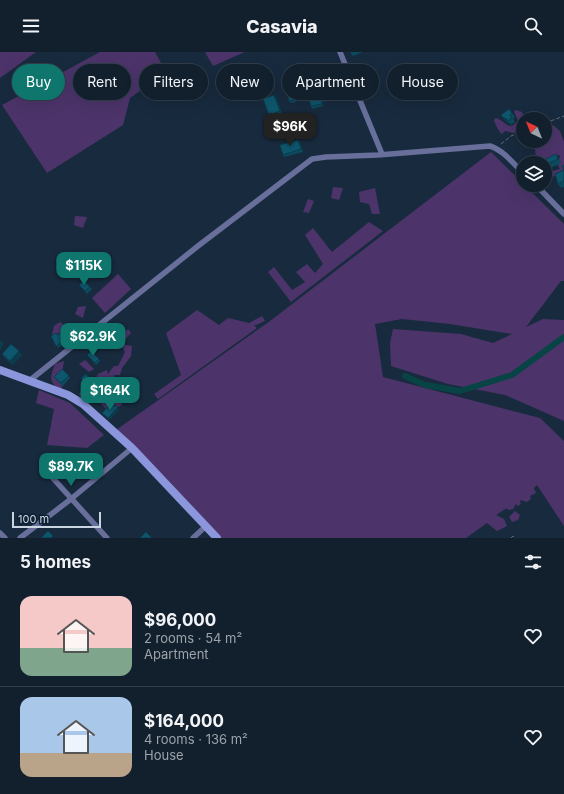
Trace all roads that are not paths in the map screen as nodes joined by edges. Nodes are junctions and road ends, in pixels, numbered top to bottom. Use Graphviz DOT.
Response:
graph roads {
  1 [pos="340,52"];
  2 [pos="382,154"];
  3 [pos="516,167"];
  4 [pos="543,192"];
  5 [pos="564,214"];
  6 [pos="0,370"];
  7 [pos="29,381"];
  8 [pos="132,448"];
  9 [pos="50,475"];
  10 [pos="72,498"];
  11 [pos="206,526"];
  12 [pos="0,533"];
  13 [pos="5,538"];
  14 [pos="20,538"];
  15 [pos="107,538"];
  16 [pos="193,538"];
  17 [pos="217,538"];
  1 -- 2 [label="street"];
  2 -- 3 [label="street"];
  2 -- 7 [label="street"];
  4 -- 5 [label="street"];
  6 -- 7 [label="street"];
  7 -- 8 [label="street"];
  8 -- 10 [label="street"];
  8 -- 11 [label="street"];
  9 -- 10 [label="street"];
  10 -- 14 [label="street"];
  10 -- 15 [label="street"];
  11 -- 16 [label="street"];
  11 -- 17 [label="street"];
  12 -- 13 [label="street"];
}
